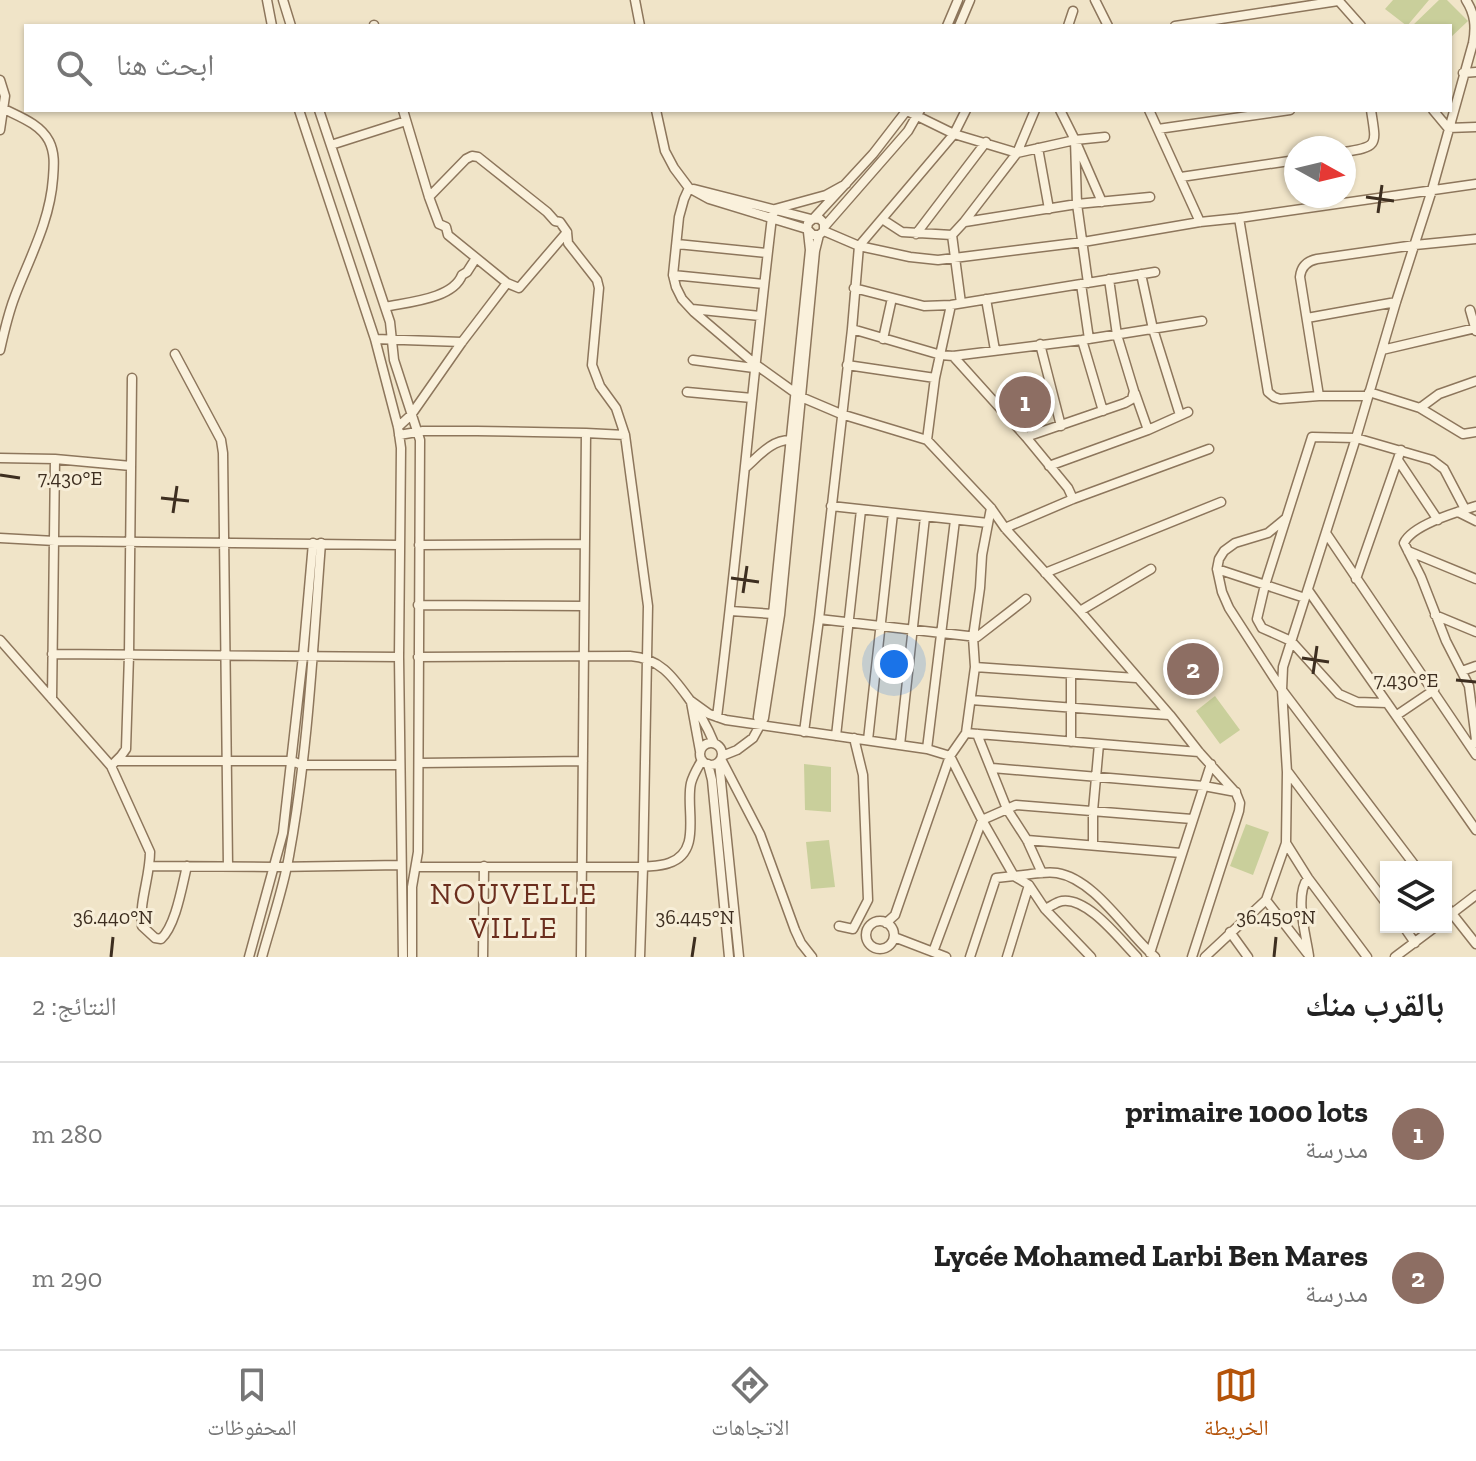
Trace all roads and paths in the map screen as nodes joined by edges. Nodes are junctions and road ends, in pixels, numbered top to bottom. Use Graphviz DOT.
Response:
graph roads {
  1 [pos="284,0"];
  2 [pos="635,0"];
  3 [pos="958,0"];
  4 [pos="970,0"];
  5 [pos="1095,0"];
  6 [pos="1338,0"];
  7 [pos="1466,0"];
  8 [pos="267,1"];
  9 [pos="1073,11"];
  10 [pos="272,24"];
  11 [pos="290,24"];
  12 [pos="640,24"];
  13 [pos="948,24"];
  14 [pos="960,24"];
  15 [pos="1069,24"];
  16 [pos="1107,24"];
  17 [pos="1188,24"];
  18 [pos="1359,24"];
  19 [pos="1476,72"];
  20 [pos="1463,73"];
  21 [pos="0,80"];
  22 [pos="4,109"];
  23 [pos="300,112"];
  24 [pos="320,112"];
  25 [pos="404,112"];
  26 [pos="656,112"];
  27 [pos="906,112"];
  28 [pos="965,112"];
  29 [pos="1034,112"];
  30 [pos="1061,112"];
  31 [pos="1150,112"];
  32 [pos="1276,112"];
  33 [pos="1371,112"];
  34 [pos="1435,112"];
  35 [pos="918,114"];
  36 [pos="406,121"];
  37 [pos="1476,127"];
  38 [pos="1448,128"];
  39 [pos="1158,129"];
  40 [pos="0,130"];
  41 [pos="954,134"];
  42 [pos="1105,137"];
  43 [pos="1075,140"];
  44 [pos="986,142"];
  45 [pos="331,145"];
  46 [pos="1038,148"];
  47 [pos="1356,150"];
  48 [pos="1017,153"];
  49 [pos="1284,162"];
  50 [pos="1181,177"];
  51 [pos="846,184"];
  52 [pos="1476,184"];
  53 [pos="689,188"];
  54 [pos="1432,190"];
  55 [pos="429,197"];
  56 [pos="1150,197"];
  57 [pos="1102,202"];
  58 [pos="1077,204"];
  59 [pos="1049,209"];
  60 [pos="773,213"];
  61 [pos="813,218"];
  62 [pos="1239,218"];
  63 [pos="882,219"];
  64 [pos="964,222"];
  65 [pos="1200,222"];
  66 [pos="808,230"];
  67 [pos="823,231"];
  68 [pos="567,232"];
  69 [pos="916,234"];
  70 [pos="952,235"];
  71 [pos="1476,239"];
  72 [pos="1083,242"];
  73 [pos="677,244"];
  74 [pos="1415,245"];
  75 [pos="859,246"];
  76 [pos="767,253"];
  77 [pos="476,258"];
  78 [pos="955,260"];
  79 [pos="1155,272"];
  80 [pos="1141,274"];
  81 [pos="673,275"];
  82 [pos="1109,279"];
  83 [pos="507,283"];
  84 [pos="1084,283"];
  85 [pos="764,284"];
  86 [pos="854,288"];
  87 [pos="892,298"];
  88 [pos="986,299"];
  89 [pos="1396,302"];
  90 [pos="961,303"];
  91 [pos="951,305"];
  92 [pos="385,307"];
  93 [pos="691,309"];
  94 [pos="1470,310"];
  95 [pos="760,316"];
  96 [pos="1307,318"];
  97 [pos="1202,321"];
  98 [pos="852,329"];
  99 [pos="1153,329"];
  100 [pos="1476,329"];
  101 [pos="1117,335"];
  102 [pos="375,339"];
  103 [pos="391,339"];
  104 [pos="883,339"];
  105 [pos="1086,340"];
  106 [pos="462,342"];
  107 [pos="1040,344"];
  108 [pos="0,350"];
  109 [pos="995,350"];
  110 [pos="1382,350"];
  111 [pos="175,354"];
  112 [pos="941,355"];
  113 [pos="953,356"];
  114 [pos="693,360"];
  115 [pos="847,365"];
  116 [pos="755,366"];
  117 [pos="132,378"];
  118 [pos="935,378"];
  119 [pos="1476,381"];
  120 [pos="1134,391"];
  121 [pos="687,392"];
  122 [pos="1368,394"];
  123 [pos="798,395"];
  124 [pos="1319,396"];
  125 [pos="752,398"];
  126 [pos="1420,408"];
  127 [pos="1103,411"];
  128 [pos="841,414"];
  129 [pos="411,415"];
  130 [pos="1061,426"];
  131 [pos="1148,430"];
  132 [pos="399,431"];
  133 [pos="417,432"];
  134 [pos="1476,432"];
  135 [pos="586,433"];
  136 [pos="625,435"];
  137 [pos="1026,437"];
  138 [pos="1356,438"];
  139 [pos="790,440"];
  140 [pos="927,440"];
  141 [pos="1209,449"];
  142 [pos="1401,450"];
  143 [pos="0,458"];
  144 [pos="55,459"];
  145 [pos="1398,460"];
  146 [pos="131,466"];
  147 [pos="1049,466"];
  148 [pos="745,469"];
  149 [pos="1073,499"];
  150 [pos="1221,502"];
  151 [pos="831,506"];
  152 [pos="1476,506"];
  153 [pos="991,508"];
  154 [pos="861,510"];
  155 [pos="1462,511"];
  156 [pos="893,513"];
  157 [pos="925,517"];
  158 [pos="1286,517"];
  159 [pos="955,520"];
  160 [pos="1438,520"];
  161 [pos="1476,521"];
  162 [pos="988,523"];
  163 [pos="1005,528"];
  164 [pos="1326,533"];
  165 [pos="0,538"];
  166 [pos="55,541"];
  167 [pos="131,541"];
  168 [pos="223,542"];
  169 [pos="317,543"];
  170 [pos="584,544"];
  171 [pos="400,545"];
  172 [pos="419,545"];
  173 [pos="1408,551"];
  174 [pos="1151,569"];
  175 [pos="1217,569"];
  176 [pos="1045,573"];
  177 [pos="1356,579"];
  178 [pos="1476,579"];
  179 [pos="1265,585"];
  180 [pos="1307,594"];
  181 [pos="1026,599"];
  182 [pos="418,605"];
  183 [pos="584,606"];
  184 [pos="731,611"];
  185 [pos="1080,611"];
  186 [pos="773,614"];
  187 [pos="1434,615"];
  188 [pos="819,619"];
  189 [pos="850,622"];
  190 [pos="882,626"];
  191 [pos="912,630"];
  192 [pos="942,632"];
  193 [pos="1476,632"];
  194 [pos="973,637"];
  195 [pos="0,640"];
  196 [pos="1291,641"];
  197 [pos="52,654"];
  198 [pos="129,655"];
  199 [pos="224,656"];
  200 [pos="307,656"];
  201 [pos="399,656"];
  202 [pos="418,657"];
  203 [pos="584,658"];
  204 [pos="647,659"];
  205 [pos="1476,666"];
  206 [pos="975,667"];
  207 [pos="1462,671"];
  208 [pos="1071,674"];
  209 [pos="1136,678"];
  210 [pos="1472,688"];
  211 [pos="1282,690"];
  212 [pos="1434,690"];
  213 [pos="52,700"];
  214 [pos="971,700"];
  215 [pos="691,701"];
  216 [pos="1387,703"];
  217 [pos="1071,708"];
  218 [pos="1170,715"];
  219 [pos="1397,715"];
  220 [pos="717,717"];
  221 [pos="734,721"];
  222 [pos="760,726"];
  223 [pos="804,732"];
  224 [pos="966,733"];
  225 [pos="977,734"];
  226 [pos="836,736"];
  227 [pos="854,738"];
  228 [pos="868,740"];
  229 [pos="1071,742"];
  230 [pos="715,743"];
  231 [pos="1099,744"];
  232 [pos="900,745"];
  233 [pos="1475,746"];
  234 [pos="927,749"];
  235 [pos="1199,752"];
  236 [pos="950,756"];
  237 [pos="703,759"];
  238 [pos="721,759"];
  239 [pos="228,760"];
  240 [pos="292,761"];
  241 [pos="583,761"];
  242 [pos="114,763"];
  243 [pos="419,763"];
  244 [pos="1211,764"];
  245 [pos="302,765"];
  246 [pos="399,765"];
  247 [pos="992,768"];
  248 [pos="1287,772"];
  249 [pos="1096,777"];
  250 [pos="1204,786"];
  251 [pos="1236,793"];
  252 [pos="1007,809"];
  253 [pos="1093,811"];
  254 [pos="1192,819"];
  255 [pos="982,820"];
  256 [pos="1476,830"];
  257 [pos="1027,840"];
  258 [pos="1286,843"];
  259 [pos="1093,844"];
  260 [pos="1181,853"];
  261 [pos="1411,861"];
  262 [pos="401,863"];
  263 [pos="150,866"];
  264 [pos="187,866"];
  265 [pos="228,866"];
  266 [pos="287,866"];
  267 [pos="416,866"];
  268 [pos="484,866"];
  269 [pos="274,867"];
  270 [pos="582,867"];
  271 [pos="643,867"];
  272 [pos="1042,873"];
  273 [pos="1014,876"];
  274 [pos="1308,878"];
  275 [pos="1029,885"];
  276 [pos="1380,895"];
  277 [pos="1476,895"];
  278 [pos="1266,900"];
  279 [pos="1045,909"];
  280 [pos="1452,910"];
  281 [pos="861,916"];
  282 [pos="1452,917"];
  283 [pos="886,923"];
  284 [pos="839,926"];
  285 [pos="868,928"];
  286 [pos="1230,932"];
  287 [pos="1408,933"];
  288 [pos="1428,933"];
  289 [pos="894,937"];
  290 [pos="1415,943"];
  291 [pos="1476,944"];
  292 [pos="884,952"];
  293 [pos="933,952"];
  294 [pos="1152,955"];
  295 [pos="1310,956"];
  296 [pos="249,957"];
  297 [pos="262,957"];
  298 [pos="403,957"];
  299 [pos="412,957"];
  300 [pos="483,957"];
  301 [pos="581,957"];
  302 [pos="640,957"];
  303 [pos="729,957"];
  304 [pos="739,957"];
  305 [pos="812,957"];
  306 [pos="946,957"];
  307 [pos="970,957"];
  308 [pos="1007,957"];
  309 [pos="1091,957"];
  310 [pos="1137,957"];
  311 [pos="1192,957"];
  312 [pos="1205,957"];
  313 [pos="1248,957"];
  314 [pos="1367,957"];
  315 [pos="1395,957"];
  1 -- 8 [label="street"];
  1 -- 11 [label="street"];
  2 -- 12 [label="street"];
  3 -- 13 [label="street"];
  4 -- 14 [label="street"];
  5 -- 16 [label="street"];
  6 -- 17 [label="street"];
  6 -- 18 [label="street"];
  7 -- 20 [label="street"];
  8 -- 10 [label="street"];
  9 -- 15 [label="street"];
  19 -- 20 [label="street"];
  20 -- 38 [label="street"];
  21 -- 22 [label="street"];
  22 -- 40 [label="street"];
  22 -- 108 [label="street"];
  23 -- 102 [label="street"];
  24 -- 45 [label="street"];
  25 -- 36 [label="street"];
  26 -- 53 [label="street"];
  27 -- 51 [label="street"];
  28 -- 41 [label="street"];
  29 -- 48 [label="street"];
  30 -- 43 [label="street"];
  31 -- 39 [label="street"];
  32 -- 39 [label="street"];
  33 -- 47 [label="street"];
  34 -- 38 [label="street"];
  35 -- 41 [label="street"];
  35 -- 67 [label="street"];
  36 -- 45 [label="street"];
  36 -- 55 [label="street"];
  37 -- 38 [label="street"];
  38 -- 54 [label="street"];
  39 -- 50 [label="street"];
  41 -- 44 [label="street"];
  41 -- 63 [label="street"];
  42 -- 43 [label="street"];
  43 -- 46 [label="street"];
  43 -- 57 [label="street"];
  43 -- 58 [label="street"];
  44 -- 48 [label="street"];
  44 -- 69 [label="street"];
  45 -- 92 [label="street"];
  46 -- 48 [label="street"];
  46 -- 59 [label="street"];
  48 -- 64 [label="street"];
  49 -- 50 [label="street"];
  50 -- 65 [label="street"];
  51 -- 60 [label="street"];
  51 -- 61 [label="street"];
  52 -- 54 [label="street"];
  53 -- 60 [label="street"];
  53 -- 73 [label="street"];
  54 -- 62 [label="street"];
  54 -- 74 [label="street"];
  55 -- 68 [label="street"];
  55 -- 77 [label="street"];
  56 -- 57 [label="street"];
  57 -- 58 [label="street"];
  58 -- 59 [label="street"];
  58 -- 72 [label="street"];
  59 -- 64 [label="street"];
  60 -- 61 [label="street"];
  60 -- 66 [label="street"];
  60 -- 76 [label="street"];
  61 -- 66 [label="street"];
  61 -- 67 [label="street"];
  62 -- 65 [label="street"];
  62 -- 124 [label="street"];
  63 -- 69 [label="street"];
  63 -- 75 [label="street"];
  64 -- 70 [label="street"];
  65 -- 72 [label="street"];
  66 -- 67 [label="street"];
  66 -- 123 [label="street"];
  67 -- 75 [label="street"];
  67 -- 123 [label="street"];
  68 -- 83 [label="street"];
  68 -- 136 [label="street"];
  69 -- 70 [label="street"];
  70 -- 78 [label="street"];
  71 -- 74 [label="street"];
  72 -- 78 [label="street"];
  72 -- 84 [label="street"];
  73 -- 76 [label="street"];
  73 -- 81 [label="street"];
  74 -- 89 [label="street"];
  74 -- 96 [label="street"];
  75 -- 78 [label="street"];
  75 -- 86 [label="street"];
  76 -- 85 [label="street"];
  77 -- 83 [label="street"];
  77 -- 92 [label="street"];
  78 -- 90 [label="street"];
  79 -- 80 [label="street"];
  80 -- 82 [label="street"];
  80 -- 99 [label="street"];
  81 -- 85 [label="street"];
  81 -- 93 [label="street"];
  82 -- 84 [label="street"];
  82 -- 101 [label="street"];
  83 -- 106 [label="street"];
  84 -- 88 [label="street"];
  84 -- 105 [label="street"];
  85 -- 95 [label="street"];
  86 -- 87 [label="street"];
  86 -- 98 [label="street"];
  87 -- 91 [label="street"];
  87 -- 104 [label="street"];
  88 -- 90 [label="street"];
  88 -- 109 [label="street"];
  89 -- 96 [label="street"];
  89 -- 110 [label="street"];
  90 -- 91 [label="street"];
  91 -- 112 [label="street"];
  92 -- 103 [label="street"];
  93 -- 95 [label="street"];
  93 -- 116 [label="street"];
  94 -- 100 [label="street"];
  95 -- 116 [label="street"];
  96 -- 124 [label="street"];
  97 -- 99 [label="street"];
  98 -- 104 [label="street"];
  98 -- 115 [label="street"];
  99 -- 101 [label="street"];
  99 -- 131 [label="street"];
  100 -- 110 [label="street"];
  101 -- 105 [label="street"];
  101 -- 120 [label="street"];
  102 -- 103 [label="street"];
  102 -- 132 [label="street"];
  103 -- 106 [label="street"];
  103 -- 129 [label="street"];
  104 -- 112 [label="street"];
  105 -- 107 [label="street"];
  105 -- 127 [label="street"];
  106 -- 129 [label="street"];
  107 -- 109 [label="street"];
  107 -- 130 [label="street"];
  109 -- 113 [label="street"];
  110 -- 122 [label="street"];
  111 -- 168 [label="street"];
  112 -- 113 [label="street"];
  112 -- 118 [label="street"];
  113 -- 137 [label="street"];
  114 -- 116 [label="street"];
  115 -- 118 [label="street"];
  115 -- 128 [label="street"];
  116 -- 123 [label="street"];
  116 -- 125 [label="street"];
  117 -- 146 [label="street"];
  118 -- 140 [label="street"];
  119 -- 126 [label="street"];
  120 -- 127 [label="street"];
  120 -- 131 [label="street"];
  121 -- 125 [label="street"];
  122 -- 124 [label="street"];
  122 -- 126 [label="street"];
  122 -- 138 [label="street"];
  123 -- 128 [label="street"];
  123 -- 139 [label="street"];
  123 -- 222 [label="street"];
  125 -- 148 [label="street"];
  126 -- 134 [label="street"];
  127 -- 130 [label="street"];
  128 -- 140 [label="street"];
  128 -- 151 [label="street"];
  129 -- 132 [label="street"];
  129 -- 133 [label="street"];
  130 -- 137 [label="street"];
  131 -- 147 [label="street"];
  132 -- 133 [label="street"];
  132 -- 171 [label="street"];
  133 -- 135 [label="street"];
  133 -- 172 [label="street"];
  135 -- 136 [label="street"];
  135 -- 170 [label="street"];
  136 -- 204 [label="street"];
  137 -- 147 [label="street"];
  138 -- 142 [label="street"];
  138 -- 158 [label="street"];
  138 -- 164 [label="street"];
  139 -- 148 [label="street"];
  139 -- 186 [label="street"];
  140 -- 153 [label="street"];
  141 -- 149 [label="street"];
  142 -- 145 [label="street"];
  142 -- 155 [label="street"];
  143 -- 144 [label="street"];
  144 -- 146 [label="street"];
  144 -- 166 [label="street"];
  145 -- 160 [label="street"];
  145 -- 177 [label="street"];
  146 -- 167 [label="street"];
  147 -- 149 [label="street"];
  148 -- 184 [label="street"];
  149 -- 163 [label="street"];
  150 -- 176 [label="street"];
  151 -- 154 [label="street"];
  151 -- 188 [label="street"];
  152 -- 155 [label="street"];
  153 -- 162 [label="street"];
  153 -- 163 [label="street"];
  154 -- 156 [label="street"];
  154 -- 189 [label="street"];
  155 -- 160 [label="street"];
  155 -- 161 [label="street"];
  156 -- 157 [label="street"];
  156 -- 190 [label="street"];
  157 -- 159 [label="street"];
  157 -- 191 [label="street"];
  158 -- 175 [label="street"];
  158 -- 179 [label="street"];
  159 -- 162 [label="street"];
  159 -- 192 [label="street"];
  160 -- 173 [label="street"];
  162 -- 194 [label="street"];
  163 -- 176 [label="street"];
  164 -- 177 [label="street"];
  164 -- 180 [label="street"];
  165 -- 166 [label="street"];
  166 -- 167 [label="street"];
  166 -- 197 [label="street"];
  167 -- 168 [label="street"];
  167 -- 198 [label="street"];
  168 -- 169 [label="street"];
  168 -- 199 [label="street"];
  169 -- 171 [label="street"];
  169 -- 200 [label="street"];
  170 -- 172 [label="street"];
  170 -- 183 [label="street"];
  171 -- 201 [label="street"];
  172 -- 182 [label="street"];
  173 -- 178 [label="street"];
  173 -- 187 [label="street"];
  174 -- 185 [label="street"];
  175 -- 179 [label="street"];
  175 -- 211 [label="street"];
  176 -- 185 [label="street"];
  177 -- 212 [label="street"];
  179 -- 180 [label="street"];
  179 -- 196 [label="street"];
  180 -- 196 [label="street"];
  180 -- 216 [label="street"];
  181 -- 194 [label="street"];
  182 -- 183 [label="street"];
  182 -- 202 [label="street"];
  183 -- 203 [label="street"];
  184 -- 186 [label="street"];
  184 -- 220 [label="street"];
  185 -- 209 [label="street"];
  186 -- 222 [label="street"];
  187 -- 193 [label="street"];
  187 -- 207 [label="street"];
  188 -- 189 [label="street"];
  188 -- 223 [label="street"];
  189 -- 190 [label="street"];
  189 -- 226 [label="street"];
  190 -- 191 [label="street"];
  190 -- 228 [label="street"];
  191 -- 192 [label="street"];
  191 -- 232 [label="street"];
  192 -- 194 [label="street"];
  192 -- 234 [label="street"];
  194 -- 206 [label="street"];
  195 -- 213 [label="street"];
  196 -- 211 [label="street"];
  196 -- 216 [label="street"];
  197 -- 198 [label="street"];
  197 -- 213 [label="street"];
  198 -- 199 [label="street"];
  198 -- 242 [label="street"];
  199 -- 200 [label="street"];
  199 -- 239 [label="street"];
  200 -- 201 [label="street"];
  200 -- 240 [label="street"];
  200 -- 245 [label="street"];
  201 -- 202 [label="street"];
  201 -- 202 [label="street"];
  201 -- 246 [label="street"];
  202 -- 203 [label="street"];
  202 -- 243 [label="street"];
  203 -- 204 [label="street"];
  203 -- 241 [label="street"];
  204 -- 215 [label="street"];
  204 -- 271 [label="street"];
  205 -- 207 [label="street"];
  206 -- 208 [label="street"];
  206 -- 214 [label="street"];
  207 -- 210 [label="street"];
  208 -- 209 [label="street"];
  208 -- 217 [label="street"];
  209 -- 218 [label="street"];
  210 -- 233 [label="street"];
  211 -- 248 [label="street"];
  211 -- 261 [label="street"];
  212 -- 219 [label="street"];
  212 -- 233 [label="street"];
  213 -- 242 [label="street"];
  214 -- 217 [label="street"];
  214 -- 224 [label="street"];
  215 -- 220 [label="street"];
  215 -- 230 [label="street"];
  215 -- 237 [label="street"];
  216 -- 219 [label="street"];
  217 -- 218 [label="street"];
  217 -- 229 [label="street"];
  218 -- 235 [label="street"];
  219 -- 256 [label="street"];
  220 -- 221 [label="street"];
  221 -- 222 [label="street"];
  221 -- 230 [label="street"];
  222 -- 223 [label="street"];
  222 -- 238 [label="street"];
  223 -- 226 [label="street"];
  224 -- 225 [label="street"];
  224 -- 236 [label="street"];
  225 -- 229 [label="street"];
  225 -- 247 [label="street"];
  226 -- 227 [label="street"];
  227 -- 228 [label="street"];
  227 -- 281 [label="street"];
  228 -- 232 [label="street"];
  229 -- 231 [label="street"];
  230 -- 237 [label="street"];
  230 -- 238 [label="street"];
  231 -- 235 [label="street"];
  231 -- 249 [label="street"];
  232 -- 234 [label="street"];
  234 -- 236 [label="street"];
  235 -- 244 [label="street"];
  236 -- 255 [label="street"];
  236 -- 283 [label="street"];
  237 -- 238 [label="street"];
  237 -- 271 [label="street"];
  237 -- 303 [label="street"];
  238 -- 304 [label="street"];
  238 -- 305 [label="street"];
  239 -- 240 [label="street"];
  239 -- 242 [label="street"];
  239 -- 265 [label="street"];
  240 -- 245 [label="street"];
  240 -- 269 [label="street"];
  241 -- 243 [label="street"];
  241 -- 270 [label="street"];
  242 -- 263 [label="street"];
  243 -- 267 [label="street"];
  244 -- 250 [label="street"];
  244 -- 251 [label="street"];
  245 -- 246 [label="street"];
  245 -- 266 [label="street"];
  246 -- 262 [label="street"];
  247 -- 249 [label="street"];
  247 -- 252 [label="street"];
  248 -- 258 [label="street"];
  248 -- 276 [label="street"];
  249 -- 250 [label="street"];
  249 -- 253 [label="street"];
  250 -- 251 [label="street"];
  250 -- 254 [label="street"];
  251 -- 311 [label="street"];
  252 -- 253 [label="street"];
  252 -- 255 [label="street"];
  252 -- 257 [label="street"];
  253 -- 254 [label="street"];
  253 -- 259 [label="street"];
  254 -- 260 [label="street"];
  255 -- 273 [label="street"];
  255 -- 293 [label="street"];
  257 -- 259 [label="street"];
  257 -- 272 [label="street"];
  258 -- 274 [label="street"];
  258 -- 278 [label="street"];
  259 -- 260 [label="street"];
  260 -- 294 [label="street"];
  262 -- 266 [label="street"];
  262 -- 267 [label="street"];
  262 -- 267 [label="street"];
  262 -- 298 [label="street"];
  263 -- 264 [label="street"];
  263 -- 264 [label="street"];
  264 -- 265 [label="street"];
  265 -- 269 [label="street"];
  266 -- 269 [label="street"];
  266 -- 297 [label="street"];
  267 -- 268 [label="street"];
  267 -- 299 [label="street"];
  268 -- 270 [label="street"];
  268 -- 300 [label="street"];
  269 -- 296 [label="street"];
  270 -- 271 [label="street"];
  270 -- 301 [label="street"];
  271 -- 302 [label="street"];
  272 -- 273 [label="street"];
  272 -- 294 [label="street"];
  273 -- 275 [label="street"];
  273 -- 307 [label="street"];
  274 -- 295 [label="street"];
  274 -- 314 [label="street"];
  275 -- 279 [label="street"];
  275 -- 308 [label="street"];
  277 -- 280 [label="street"];
  278 -- 286 [label="street"];
  278 -- 295 [label="street"];
  279 -- 309 [label="street"];
  279 -- 310 [label="street"];
  281 -- 284 [label="street"];
  281 -- 285 [label="street"];
  282 -- 291 [label="street"];
  283 -- 285 [label="street"];
  283 -- 289 [label="street"];
  285 -- 292 [label="street"];
  286 -- 312 [label="street"];
  286 -- 313 [label="street"];
  287 -- 290 [label="street"];
  288 -- 290 [label="street"];
  289 -- 292 [label="street"];
  289 -- 293 [label="street"];
  290 -- 315 [label="street"];
  293 -- 306 [label="street"];
}
